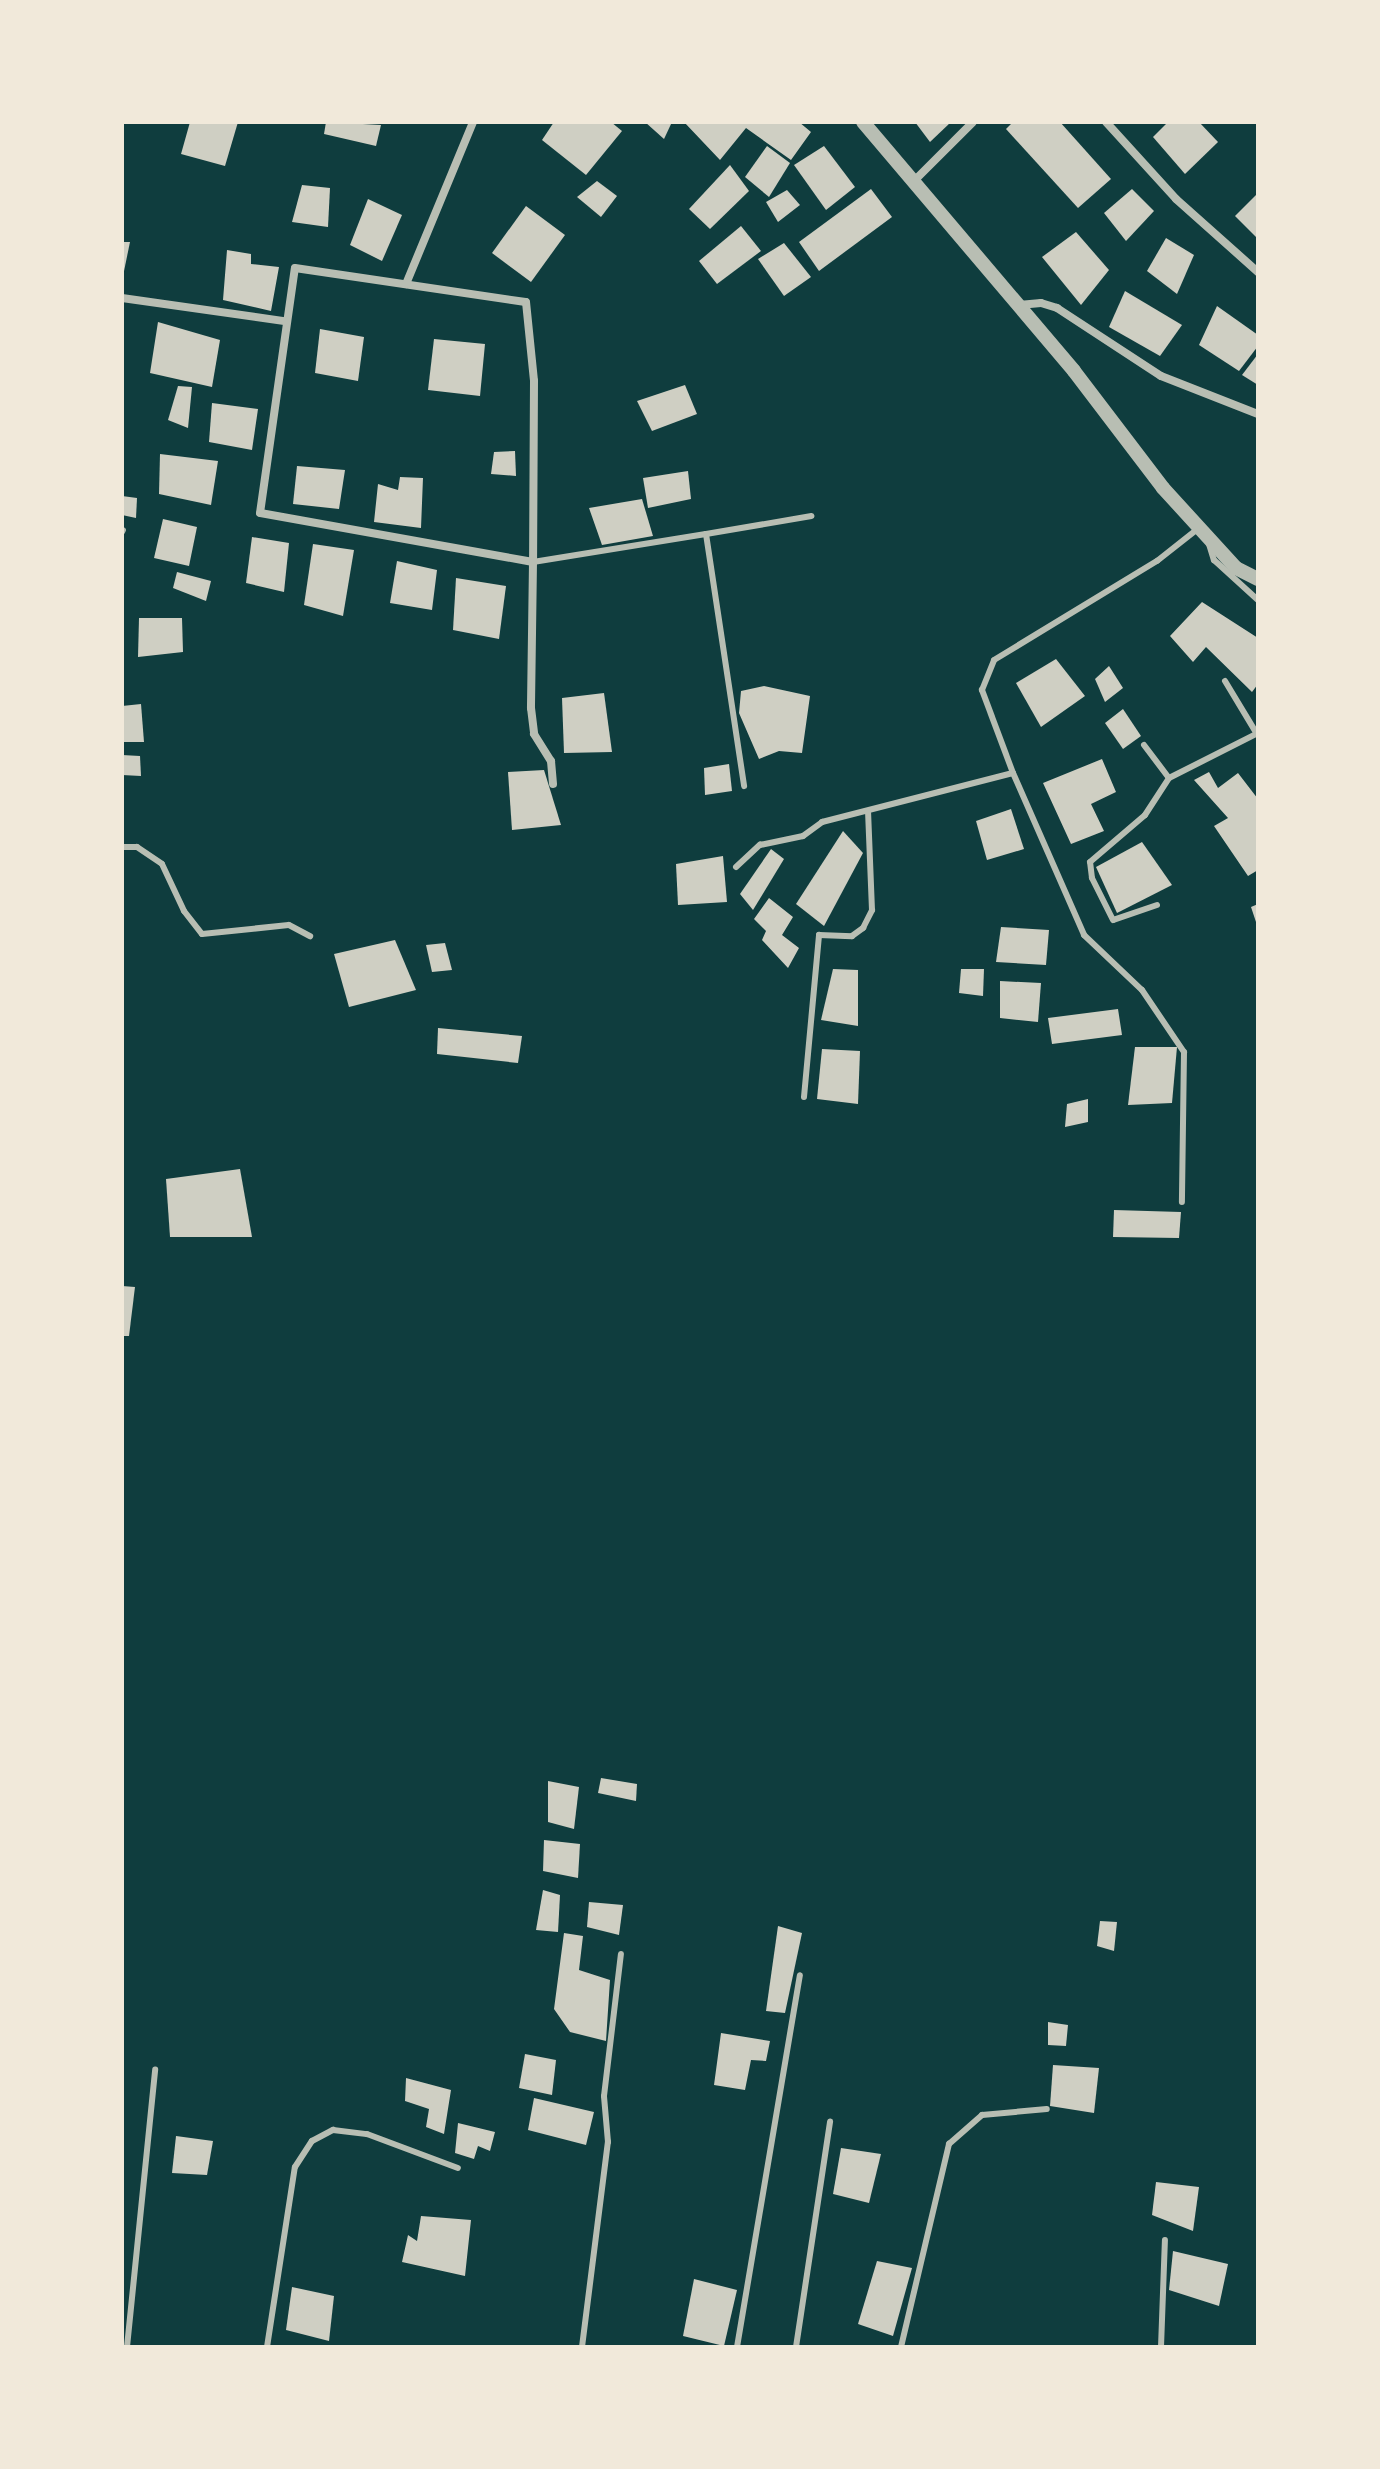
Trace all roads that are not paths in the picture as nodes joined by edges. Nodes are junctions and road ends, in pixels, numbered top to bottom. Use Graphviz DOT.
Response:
graph roads {
  1 [pos="473,122"];
  2 [pos="863,122"];
  3 [pos="973,122"];
  4 [pos="1106,122"];
  5 [pos="914,181"];
  6 [pos="1258,272"];
  7 [pos="406,284"];
  8 [pos="122,298"];
  9 [pos="1019,305"];
  10 [pos="284,321"];
  11 [pos="1258,414"];
  12 [pos="811,516"];
  13 [pos="1203,532"];
  14 [pos="706,534"];
  15 [pos="533,562"];
  16 [pos="1258,579"];
  17 [pos="1258,600"];
  18 [pos="1225,681"];
  19 [pos="1258,733"];
  20 [pos="1144,745"];
  21 [pos="1013,773"];
  22 [pos="1169,778"];
  23 [pos="553,784"];
  24 [pos="744,786"];
  25 [pos="868,812"];
  26 [pos="122,847"];
  27 [pos="736,867"];
  28 [pos="1157,905"];
  29 [pos="310,936"];
  30 [pos="804,1097"];
  31 [pos="1182,1202"];
  32 [pos="621,1954"];
  33 [pos="800,1975"];
  34 [pos="155,2069"];
  35 [pos="1047,2109"];
  36 [pos="830,2122"];
  37 [pos="458,2168"];
  38 [pos="1165,2240"];
  39 [pos="127,2347"];
  40 [pos="267,2347"];
  41 [pos="582,2347"];
  42 [pos="737,2347"];
  43 [pos="796,2347"];
  44 [pos="901,2347"];
  45 [pos="1161,2347"];
  1 -- 7 [label="street"];
  2 -- 5 [label="street"];
  3 -- 5 [label="street"];
  4 -- 6 [label="street"];
  5 -- 9 [label="street"];
  7 -- 10 [label="street"];
  7 -- 15 [label="street"];
  8 -- 10 [label="street"];
  9 -- 11 [label="street"];
  9 -- 13 [label="street"];
  10 -- 15 [label="street"];
  12 -- 14 [label="lane"];
  13 -- 16 [label="street"];
  13 -- 17 [label="lane"];
  13 -- 21 [label="lane"];
  14 -- 15 [label="lane"];
  14 -- 24 [label="lane"];
  15 -- 23 [label="street"];
  18 -- 19 [label="lane"];
  19 -- 22 [label="lane"];
  20 -- 22 [label="lane"];
  21 -- 25 [label="lane"];
  21 -- 31 [label="lane"];
  22 -- 28 [label="lane"];
  25 -- 27 [label="lane"];
  25 -- 30 [label="lane"];
  26 -- 29 [label="lane"];
  32 -- 41 [label="lane"];
  33 -- 42 [label="lane"];
  34 -- 39 [label="lane"];
  35 -- 44 [label="lane"];
  36 -- 43 [label="lane"];
  37 -- 40 [label="lane"];
  38 -- 45 [label="lane"];
}
